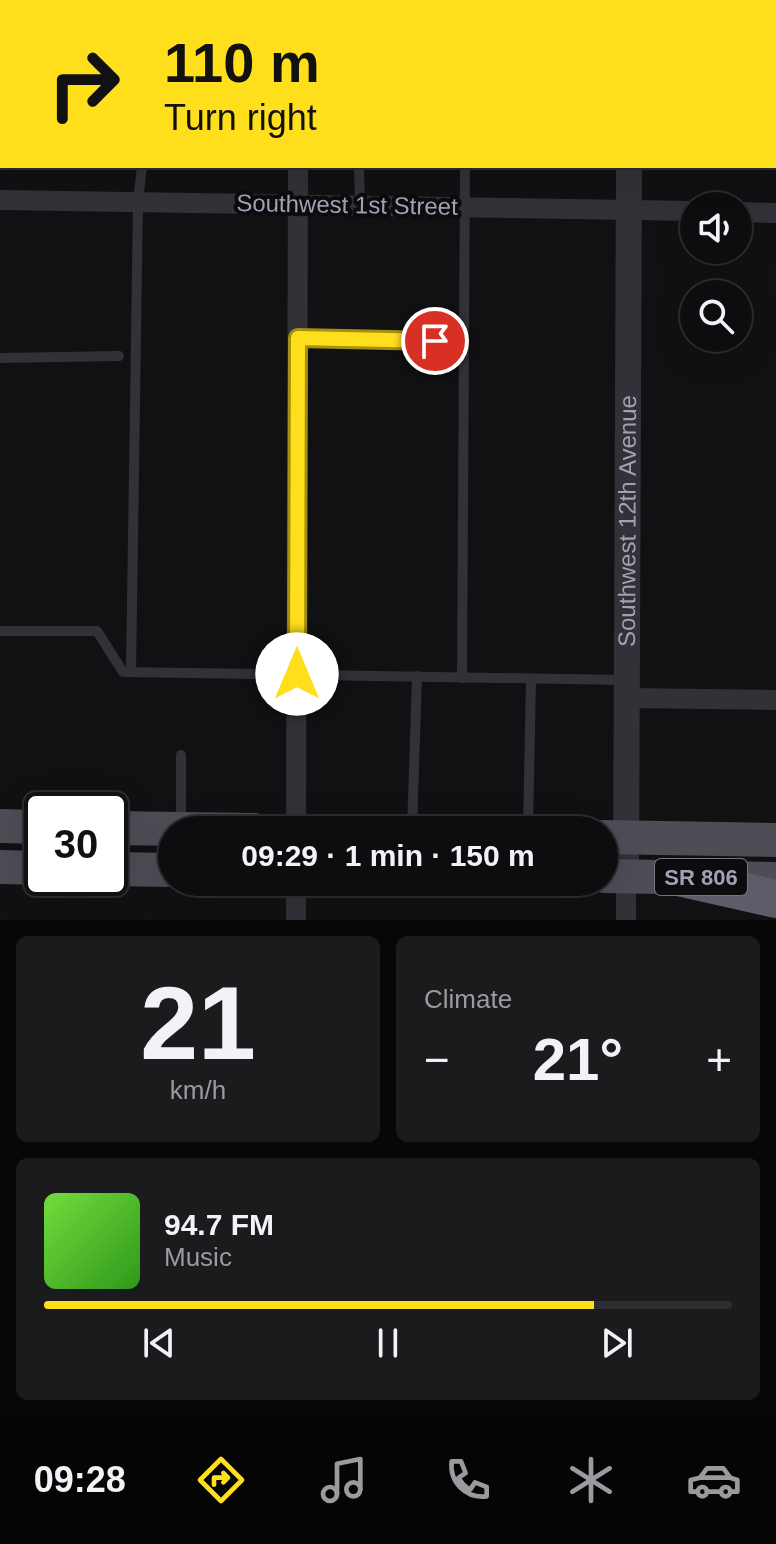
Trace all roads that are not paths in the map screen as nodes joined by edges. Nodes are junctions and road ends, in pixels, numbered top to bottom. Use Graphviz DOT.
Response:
graph roads {
  1 [pos="142,168"];
  2 [pos="298,168"];
  3 [pos="359,168"];
  4 [pos="465,168"];
  5 [pos="629,168"];
  6 [pos="0,200"];
  7 [pos="138,202"];
  8 [pos="298,205"];
  9 [pos="360,206"];
  10 [pos="465,207"];
  11 [pos="629,210"];
  12 [pos="680,211"];
  13 [pos="752,212"];
  14 [pos="776,213"];
  15 [pos="298,338"];
  16 [pos="464,341"];
  17 [pos="119,356"];
  18 [pos="0,358"];
  19 [pos="0,631"];
  20 [pos="131,672"];
  21 [pos="297,674"];
  22 [pos="417,676"];
  23 [pos="462,678"];
  24 [pos="531,679"];
  25 [pos="626,689"];
  26 [pos="776,700"];
  27 [pos="181,755"];
  28 [pos="181,816"];
  29 [pos="296,816"];
  30 [pos="412,816"];
  31 [pos="528,816"];
  32 [pos="617,816"];
  33 [pos="0,826"];
  34 [pos="24,827"];
  35 [pos="128,828"];
  36 [pos="158,829"];
  37 [pos="618,837"];
  38 [pos="776,840"];
  39 [pos="0,867"];
  40 [pos="24,868"];
  41 [pos="128,869"];
  42 [pos="158,870"];
  43 [pos="618,877"];
  44 [pos="678,877"];
  45 [pos="776,879"];
  46 [pos="618,889"];
  47 [pos="296,896"];
  48 [pos="776,899"];
  49 [pos="296,920"];
  50 [pos="626,920"];
  1 -- 7 [label="lane"];
  2 -- 8 [label="street"];
  3 -- 9 [label="lane"];
  4 -- 10 [label="lane"];
  5 -- 11 [label="street, Southwest 12th Avenue"];
  6 -- 7 [label="street, Southwest 1st Street"];
  7 -- 8 [label="street, Southwest 1st Street"];
  7 -- 20 [label="lane"];
  8 -- 9 [label="street, Southwest 1st Street"];
  8 -- 15 [label="street"];
  9 -- 10 [label="street, Southwest 1st Street"];
  10 -- 11 [label="street, Southwest 1st Street"];
  10 -- 16 [label="lane"];
  11 -- 12 [label="street, Southwest 1st Street"];
  11 -- 25 [label="street, Southwest 12th Avenue"];
  13 -- 14 [label="street"];
  15 -- 16 [label="lane"];
  15 -- 21 [label="street"];
  16 -- 23 [label="lane"];
  17 -- 18 [label="lane"];
  19 -- 20 [label="lane"];
  20 -- 21 [label="lane"];
  21 -- 22 [label="lane"];
  21 -- 29 [label="street"];
  22 -- 23 [label="lane"];
  22 -- 30 [label="lane"];
  23 -- 24 [label="lane"];
  24 -- 25 [label="lane"];
  24 -- 31 [label="lane"];
  25 -- 26 [label="street"];
  25 -- 32 [label="street, Southwest 12th Avenue"];
  27 -- 28 [label="lane"];
  33 -- 34 [label="main road"];
  35 -- 36 [label="main road"];
  37 -- 38 [label="main road, SR 806"];
  39 -- 40 [label="main road"];
  41 -- 42 [label="main road"];
  43 -- 44 [label="main road, SR 806"];
  44 -- 45 [label="main road, SR 806"];
  44 -- 48 [label="highway"];
  46 -- 50 [label="street"];
  47 -- 49 [label="street"];
}
